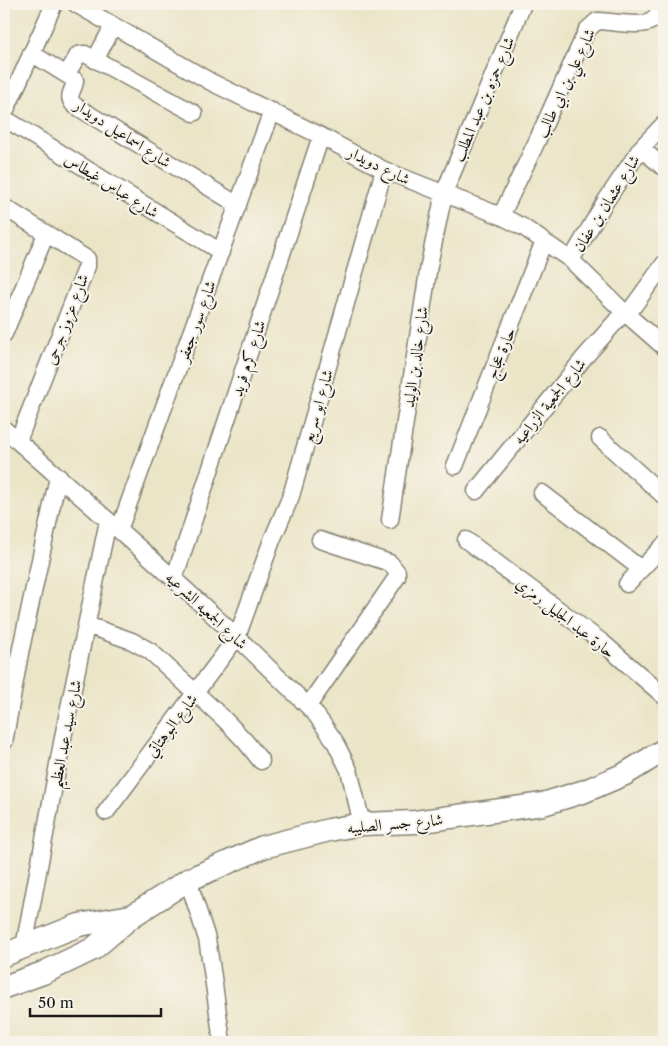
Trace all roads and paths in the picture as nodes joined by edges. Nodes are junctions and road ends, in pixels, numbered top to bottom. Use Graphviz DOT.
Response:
graph roads {
  1 [pos="54,4"];
  2 [pos="76,4"];
  3 [pos="523,4"];
  4 [pos="664,4"];
  5 [pos="113,26"];
  6 [pos="31,53"];
  7 [pos="95,60"];
  8 [pos="67,74"];
  9 [pos="272,112"];
  10 [pos="194,113"];
  11 [pos="4,114"];
  12 [pos="4,118"];
  13 [pos="664,124"];
  14 [pos="321,136"];
  15 [pos="641,148"];
  16 [pos="664,168"];
  17 [pos="384,170"];
  18 [pos="444,193"];
  19 [pos="238,205"];
  20 [pos="4,207"];
  21 [pos="501,216"];
  22 [pos="46,234"];
  23 [pos="544,241"];
  24 [pos="220,252"];
  25 [pos="570,260"];
  26 [pos="664,264"];
  27 [pos="626,314"];
  28 [pos="4,334"];
  29 [pos="664,347"];
  30 [pos="4,429"];
  31 [pos="600,438"];
  32 [pos="18,441"];
  33 [pos="455,466"];
  34 [pos="58,477"];
  35 [pos="476,491"];
  36 [pos="542,494"];
  37 [pos="664,496"];
  38 [pos="390,520"];
  39 [pos="114,525"];
  40 [pos="320,540"];
  41 [pos="466,540"];
  42 [pos="664,545"];
  43 [pos="642,569"];
  44 [pos="174,579"];
  45 [pos="627,584"];
  46 [pos="86,625"];
  47 [pos="237,637"];
  48 [pos="196,692"];
  49 [pos="664,696"];
  50 [pos="308,706"];
  51 [pos="4,742"];
  52 [pos="664,750"];
  53 [pos="261,761"];
  54 [pos="106,812"];
  55 [pos="362,824"];
  56 [pos="188,880"];
  57 [pos="132,916"];
  58 [pos="14,951"];
  59 [pos="4,987"];
  60 [pos="222,1042"];
  1 -- 6 [label="street"];
  2 -- 5 [label="street, شارع دويدار"];
  3 -- 18 [label="street, شارع حمزه بن عبد المطلب"];
  4 -- 21 [label="street, شارع علي بن ابي طالب"];
  5 -- 7 [label="street"];
  5 -- 9 [label="street, شارع دويدار"];
  6 -- 8 [label="street"];
  6 -- 11 [label="street"];
  7 -- 8 [label="street"];
  7 -- 10 [label="street"];
  8 -- 19 [label="street, شارع اسماعيل دويدار"];
  9 -- 14 [label="street, شارع دويدار"];
  9 -- 19 [label="street, شارع سور جعفر"];
  12 -- 24 [label="street, شارع عباس غيطاس"];
  13 -- 15 [label="street, شارع عثمان بن عفان"];
  14 -- 17 [label="street, شارع دويدار"];
  14 -- 44 [label="street, شارع كرم فريد"];
  15 -- 16 [label="street"];
  15 -- 25 [label="street, شارع عثمان بن عفان"];
  17 -- 18 [label="street, شارع دويدار"];
  17 -- 47 [label="street, شارع ابو سريع"];
  18 -- 21 [label="street, شارع دويدار"];
  18 -- 38 [label="street, شارع خالد بن الوليد"];
  19 -- 24 [label="street, شارع سور جعفر"];
  20 -- 22 [label="street, شارع عزوز جرحى"];
  21 -- 23 [label="street, شارع دويدار"];
  22 -- 28 [label="street"];
  22 -- 32 [label="street, شارع عزوز جرحى"];
  23 -- 25 [label="street, شارع دويدار"];
  23 -- 33 [label="street, حارة عجاج"];
  24 -- 39 [label="street, شارع سور جعفر"];
  25 -- 27 [label="street, شارع دويدار"];
  26 -- 27 [label="street, شارع الجمعية الزراعيه"];
  27 -- 29 [label="street, شارع دويدار"];
  27 -- 35 [label="street, شارع الجمعية الزراعيه"];
  30 -- 32 [label="street, شارع الجمعيه الشرعيه"];
  31 -- 37 [label="street"];
  32 -- 34 [label="street, شارع الجمعيه الشرعيه"];
  34 -- 39 [label="street, شارع الجمعيه الشرعيه"];
  34 -- 51 [label="street"];
  36 -- 43 [label="street"];
  39 -- 44 [label="street, شارع الجمعيه الشرعيه"];
  39 -- 46 [label="street, شارع سيد عبد العظيم"];
  40 -- 50 [label="street"];
  41 -- 49 [label="street, حارة عبد الجليل رمزي"];
  42 -- 43 [label="street"];
  43 -- 45 [label="street"];
  44 -- 47 [label="street, شارع الجمعيه الشرعيه"];
  46 -- 48 [label="street"];
  46 -- 58 [label="street, شارع سيد عبد العظيم"];
  47 -- 48 [label="street, شارع البوهتاتي"];
  47 -- 50 [label="street, شارع الجمعيه الشرعيه"];
  48 -- 53 [label="street"];
  48 -- 54 [label="street, شارع البوهتاتي"];
  50 -- 55 [label="street, شارع الجمعيه الشرعيه"];
  52 -- 55 [label="street, شارع جسر الصليبه"];
  55 -- 56 [label="street, شارع جسر الصليبه"];
  56 -- 57 [label="street, شارع جسر الصليبه"];
  56 -- 60 [label="street"];
  57 -- 58 [label="street, شارع جسر الصليبه"];
  57 -- 59 [label="street, شارع جسر الصليبه"];
}
